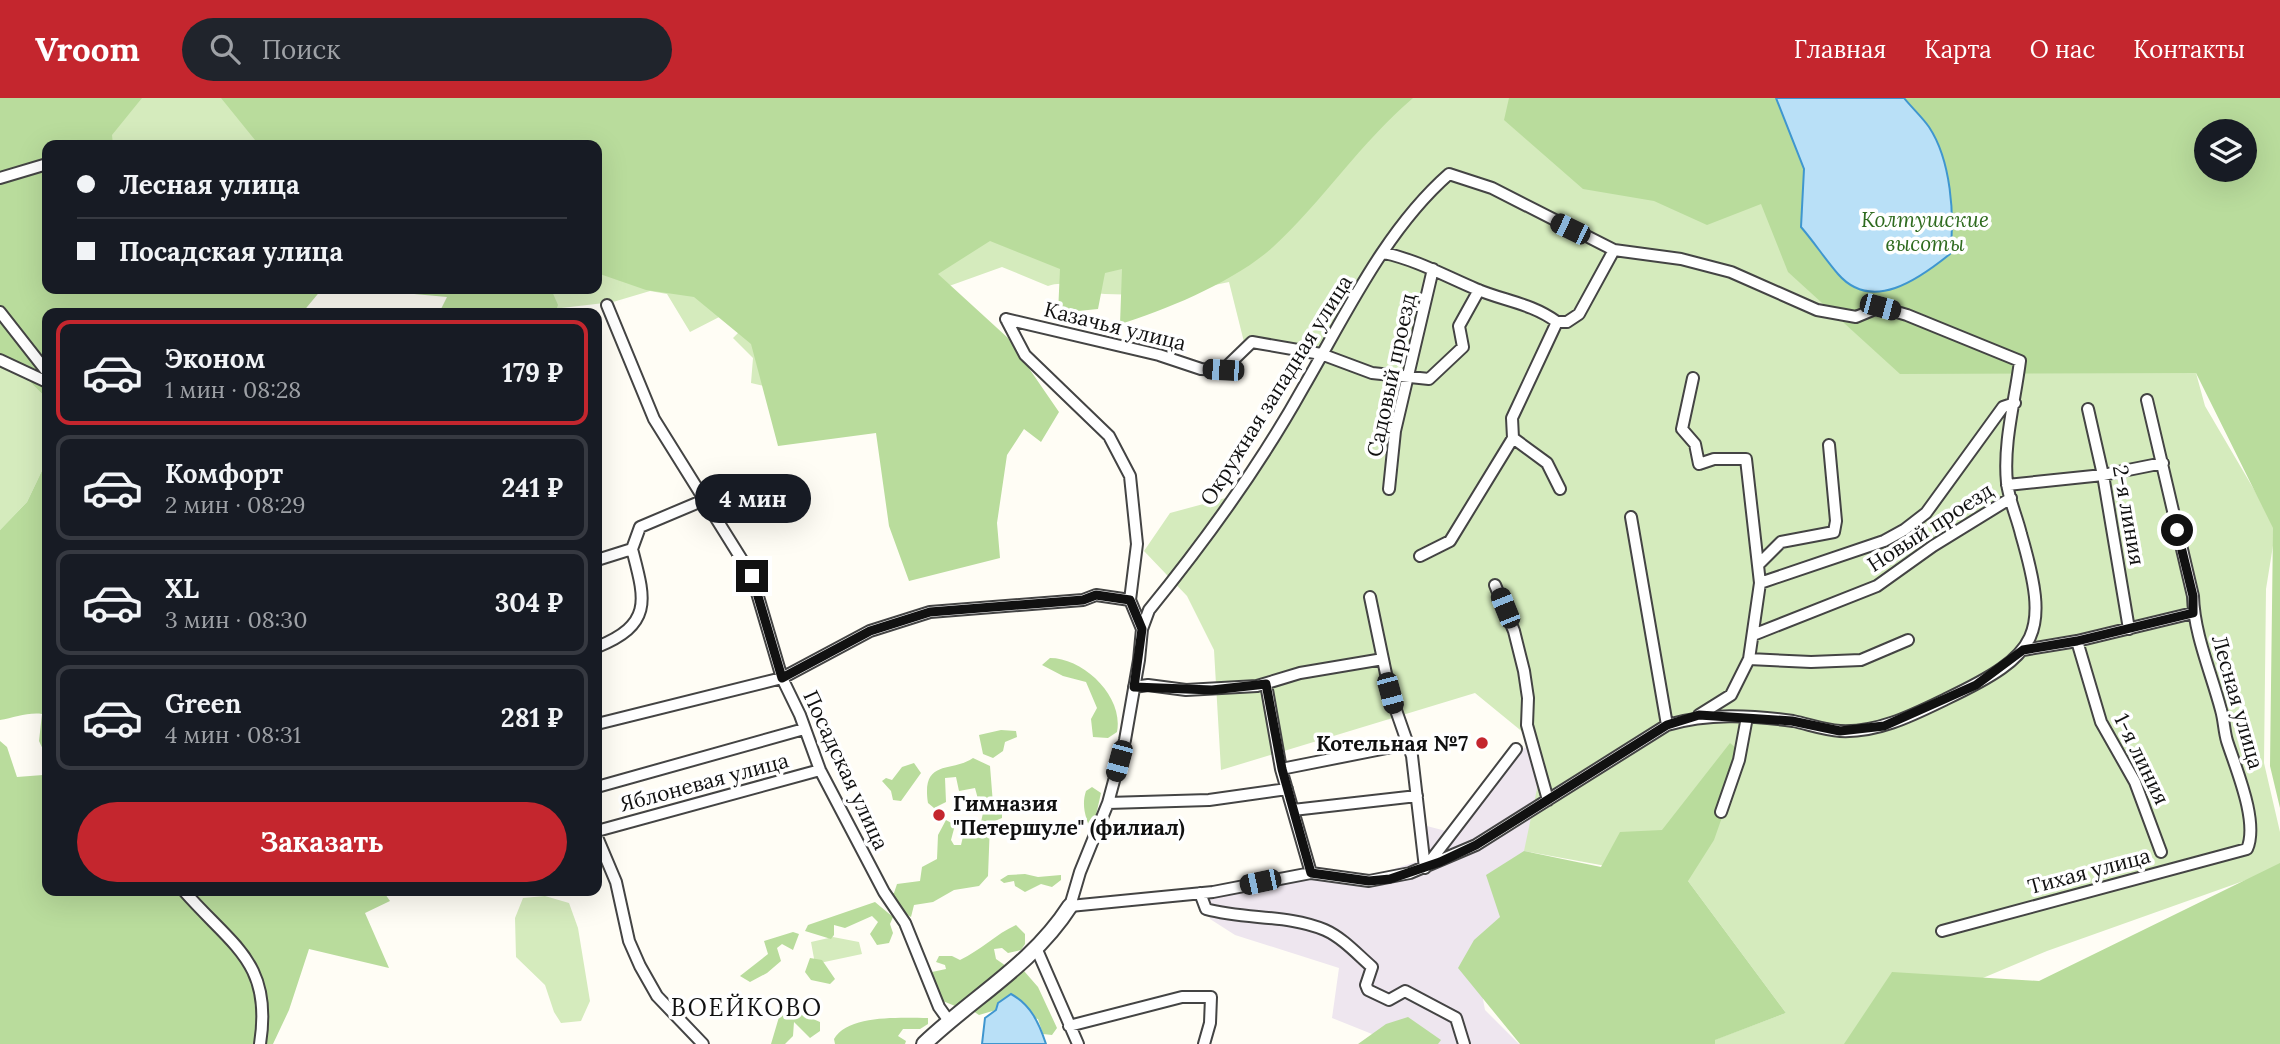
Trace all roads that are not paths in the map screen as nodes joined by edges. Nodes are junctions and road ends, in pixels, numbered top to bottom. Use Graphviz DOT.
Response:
graph roads {
  1 [pos="42,165"];
  2 [pos="0,178"];
  3 [pos="1614,250"];
  4 [pos="1384,253"];
  5 [pos="1433,270"];
  6 [pos="1479,290"];
  7 [pos="607,305"];
  8 [pos="0,312"];
  9 [pos="1557,322"];
  10 [pos="1321,354"];
  11 [pos="0,360"];
  12 [pos="42,366"];
  13 [pos="1408,377"];
  14 [pos="1693,378"];
  15 [pos="42,380"];
  16 [pos="2147,400"];
  17 [pos="2015,403"];
  18 [pos="2088,409"];
  19 [pos="1513,438"];
  20 [pos="1829,445"];
  21 [pos="2163,463"];
  22 [pos="2103,475"];
  23 [pos="2007,485"];
  24 [pos="1389,489"];
  25 [pos="1560,489"];
  26 [pos="2011,498"];
  27 [pos="704,500"];
  28 [pos="1631,517"];
  29 [pos="632,549"];
  30 [pos="1420,556"];
  31 [pos="602,558"];
  32 [pos="1758,565"];
  33 [pos="1760,583"];
  34 [pos="1496,586"];
  35 [pos="1370,597"];
  36 [pos="1130,600"];
  37 [pos="2193,613"];
  38 [pos="1142,629"];
  39 [pos="2129,629"];
  40 [pos="1753,635"];
  41 [pos="1908,640"];
  42 [pos="2077,641"];
  43 [pos="602,645"];
  44 [pos="2023,650"];
  45 [pos="1383,659"];
  46 [pos="1749,659"];
  47 [pos="782,678"];
  48 [pos="1266,684"];
  49 [pos="1134,687"];
  50 [pos="1699,715"];
  51 [pos="1747,717"];
  52 [pos="602,723"];
  53 [pos="1667,725"];
  54 [pos="804,729"];
  55 [pos="1407,744"];
  56 [pos="1516,748"];
  57 [pos="1282,769"];
  58 [pos="820,770"];
  59 [pos="602,786"];
  60 [pos="1287,789"];
  61 [pos="1417,796"];
  62 [pos="1550,798"];
  63 [pos="1108,803"];
  64 [pos="1293,810"];
  65 [pos="1721,813"];
  66 [pos="602,830"];
  67 [pos="602,849"];
  68 [pos="2247,849"];
  69 [pos="2161,852"];
  70 [pos="1425,868"];
  71 [pos="1311,873"];
  72 [pos="1200,893"];
  73 [pos="189,896"];
  74 [pos="1070,906"];
  75 [pos="1942,931"];
  76 [pos="1037,950"];
  77 [pos="949,1021"];
  78 [pos="1069,1026"];
  79 [pos="260,1044"];
  80 [pos="703,1044"];
  81 [pos="924,1044"];
  82 [pos="1078,1044"];
  83 [pos="1204,1044"];
  84 [pos="1464,1044"];
  1 -- 2 [label="street"];
  3 -- 4 [label="street, Окружная западная улица"];
  3 -- 9 [label="street"];
  3 -- 17 [label="street"];
  4 -- 5 [label="street"];
  4 -- 10 [label="street, Окружная западная улица"];
  5 -- 6 [label="street"];
  5 -- 13 [label="street, Садовый проезд"];
  6 -- 9 [label="street"];
  6 -- 13 [label="street, Казачья улица"];
  7 -- 27 [label="street, Посадская улица"];
  8 -- 12 [label="street"];
  9 -- 19 [label="street"];
  10 -- 13 [label="street, Казачья улица"];
  10 -- 36 [label="street, Казачья улица"];
  10 -- 38 [label="street, Окружная западная улица"];
  11 -- 15 [label="street"];
  13 -- 24 [label="street, Садовый проезд"];
  14 -- 32 [label="street"];
  16 -- 21 [label="street, Лесная улица"];
  17 -- 23 [label="street"];
  17 -- 33 [label="street"];
  18 -- 22 [label="street, 2-я линия"];
  19 -- 25 [label="street"];
  19 -- 30 [label="street"];
  20 -- 32 [label="street"];
  21 -- 22 [label="street"];
  21 -- 37 [label="street, Лесная улица"];
  22 -- 23 [label="street"];
  22 -- 39 [label="street, 2-я линия"];
  23 -- 26 [label="street"];
  26 -- 40 [label="street, Новый проезд"];
  26 -- 44 [label="street"];
  27 -- 29 [label="street"];
  27 -- 47 [label="street, Посадская улица"];
  28 -- 53 [label="street"];
  29 -- 31 [label="street"];
  29 -- 43 [label="street"];
  32 -- 33 [label="street"];
  33 -- 40 [label="street"];
  34 -- 62 [label="street"];
  35 -- 45 [label="street"];
  36 -- 38 [label="street"];
  36 -- 47 [label="street"];
  37 -- 39 [label="street"];
  37 -- 68 [label="street, Лесная улица"];
  38 -- 49 [label="street"];
  39 -- 42 [label="street"];
  40 -- 46 [label="street"];
  41 -- 46 [label="street"];
  42 -- 44 [label="street"];
  42 -- 69 [label="street, 1-я линия"];
  44 -- 51 [label="street"];
  45 -- 48 [label="street"];
  45 -- 55 [label="street"];
  46 -- 50 [label="street"];
  47 -- 52 [label="street"];
  47 -- 54 [label="street, Посадская улица"];
  48 -- 49 [label="street"];
  48 -- 57 [label="street"];
  49 -- 63 [label="street"];
  50 -- 51 [label="street"];
  50 -- 53 [label="street"];
  51 -- 65 [label="street"];
  53 -- 62 [label="street"];
  54 -- 58 [label="street, Посадская улица"];
  54 -- 59 [label="street"];
  55 -- 57 [label="street"];
  55 -- 61 [label="street"];
  56 -- 70 [label="street"];
  57 -- 60 [label="street"];
  58 -- 66 [label="street, Яблоневая улица"];
  58 -- 77 [label="street, Посадская улица"];
  60 -- 63 [label="street"];
  60 -- 64 [label="street"];
  61 -- 64 [label="street"];
  61 -- 70 [label="street"];
  62 -- 70 [label="street"];
  63 -- 74 [label="street"];
  64 -- 71 [label="street"];
  67 -- 80 [label="street"];
  68 -- 75 [label="street, Тихая улица"];
  70 -- 71 [label="street"];
  71 -- 72 [label="street"];
  72 -- 74 [label="street"];
  72 -- 84 [label="street"];
  73 -- 79 [label="street"];
  74 -- 76 [label="street"];
  76 -- 77 [label="street"];
  76 -- 78 [label="street"];
  77 -- 81 [label="street"];
  78 -- 82 [label="street"];
  78 -- 83 [label="street"];
}
